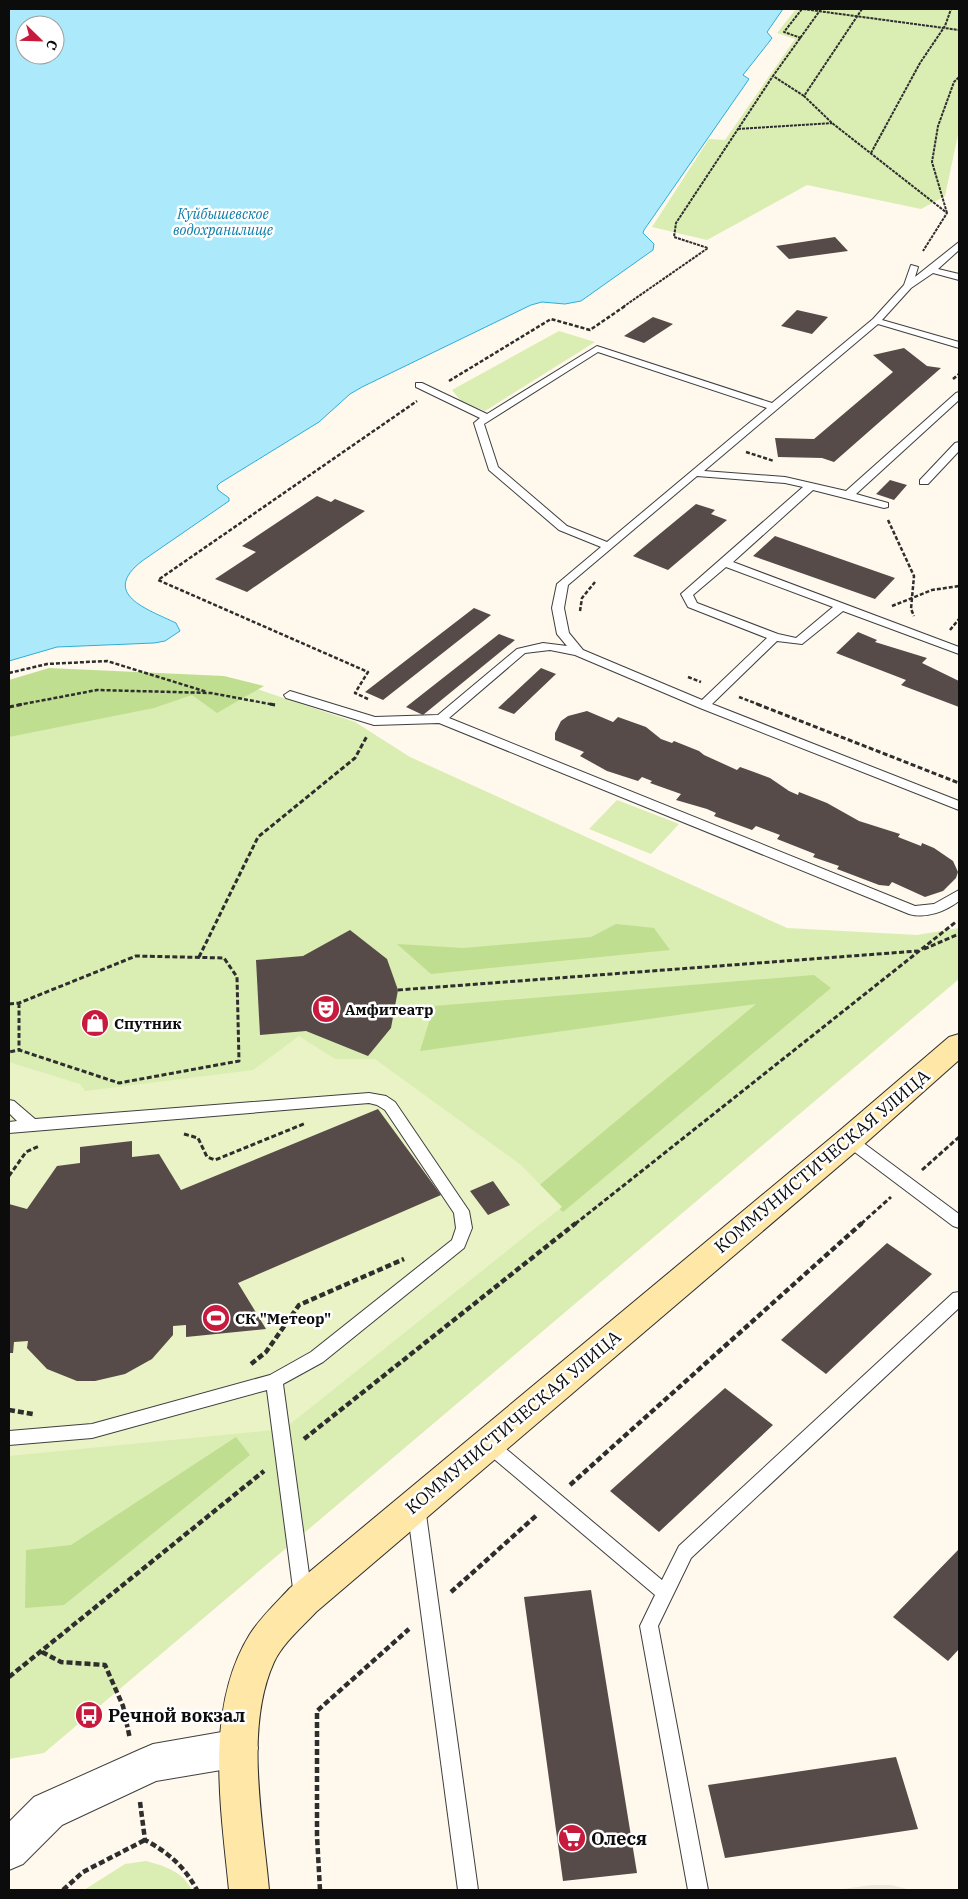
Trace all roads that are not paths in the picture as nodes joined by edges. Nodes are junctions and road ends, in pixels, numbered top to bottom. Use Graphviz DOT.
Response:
graph roads {
  1 [pos="959,245"];
  2 [pos="914,266"];
  3 [pos="932,270"];
  4 [pos="959,277"];
  5 [pos="908,286"];
  6 [pos="876,321"];
  7 [pos="959,345"];
  8 [pos="419,385"];
  9 [pos="959,395"];
  10 [pos="774,407"];
  11 [pos="487,418"];
  12 [pos="959,445"];
  13 [pos="694,473"];
  14 [pos="924,482"];
  15 [pos="812,485"];
  16 [pos="848,494"];
  17 [pos="884,505"];
  18 [pos="608,546"];
  19 [pos="725,563"];
  20 [pos="841,606"];
  21 [pos="775,637"];
  22 [pos="959,651"];
  23 [pos="579,652"];
  24 [pos="290,695"];
  25 [pos="704,705"];
  26 [pos="441,719"];
  27 [pos="959,806"];
  28 [pos="959,894"];
  29 [pos="959,1044"];
  30 [pos="9,1105"];
  31 [pos="32,1125"];
  32 [pos="9,1127"];
  33 [pos="849,1140"];
  34 [pos="959,1222"];
  35 [pos="959,1298"];
  36 [pos="274,1381"];
  37 [pos="9,1438"];
  38 [pos="487,1443"];
  39 [pos="416,1504"];
  40 [pos="665,1593"];
  41 [pos="303,1600"];
  42 [pos="239,1748"];
  43 [pos="9,1850"];
  44 [pos="249,1890"];
  45 [pos="468,1890"];
  46 [pos="698,1890"];
  1 -- 3 [label="lane"];
  2 -- 5 [label="lane"];
  3 -- 4 [label="lane"];
  3 -- 5 [label="lane"];
  5 -- 6 [label="lane"];
  6 -- 7 [label="lane"];
  6 -- 10 [label="lane"];
  8 -- 11 [label="lane"];
  9 -- 16 [label="lane"];
  10 -- 11 [label="lane"];
  10 -- 13 [label="lane"];
  11 -- 18 [label="lane"];
  12 -- 14 [label="lane"];
  13 -- 15 [label="lane"];
  13 -- 18 [label="lane"];
  15 -- 16 [label="lane"];
  15 -- 19 [label="lane"];
  16 -- 17 [label="lane"];
  18 -- 23 [label="lane"];
  19 -- 20 [label="lane"];
  19 -- 21 [label="lane"];
  20 -- 21 [label="lane"];
  20 -- 22 [label="lane"];
  21 -- 25 [label="lane"];
  23 -- 25 [label="lane"];
  23 -- 26 [label="lane"];
  24 -- 26 [label="lane"];
  25 -- 27 [label="lane"];
  26 -- 28 [label="lane"];
  29 -- 33 [label="main road, КОММУНИСТИЧЕСКАЯ УЛИЦА"];
  30 -- 31 [label="lane"];
  31 -- 32 [label="lane"];
  31 -- 36 [label="lane"];
  33 -- 34 [label="lane"];
  33 -- 38 [label="main road, КОММУНИСТИЧЕСКАЯ УЛИЦА"];
  35 -- 40 [label="lane"];
  36 -- 37 [label="lane"];
  36 -- 41 [label="lane"];
  38 -- 39 [label="main road, КОММУНИСТИЧЕСКАЯ УЛИЦА"];
  38 -- 40 [label="lane"];
  39 -- 41 [label="main road, КОММУНИСТИЧЕСКАЯ УЛИЦА"];
  39 -- 45 [label="lane"];
  40 -- 46 [label="lane"];
  41 -- 42 [label="main road, КОММУНИСТИЧЕСКАЯ УЛИЦА"];
  42 -- 43 [label="street"];
  42 -- 44 [label="main road, КОММУНИСТИЧЕСКАЯ УЛИЦА"];
}
